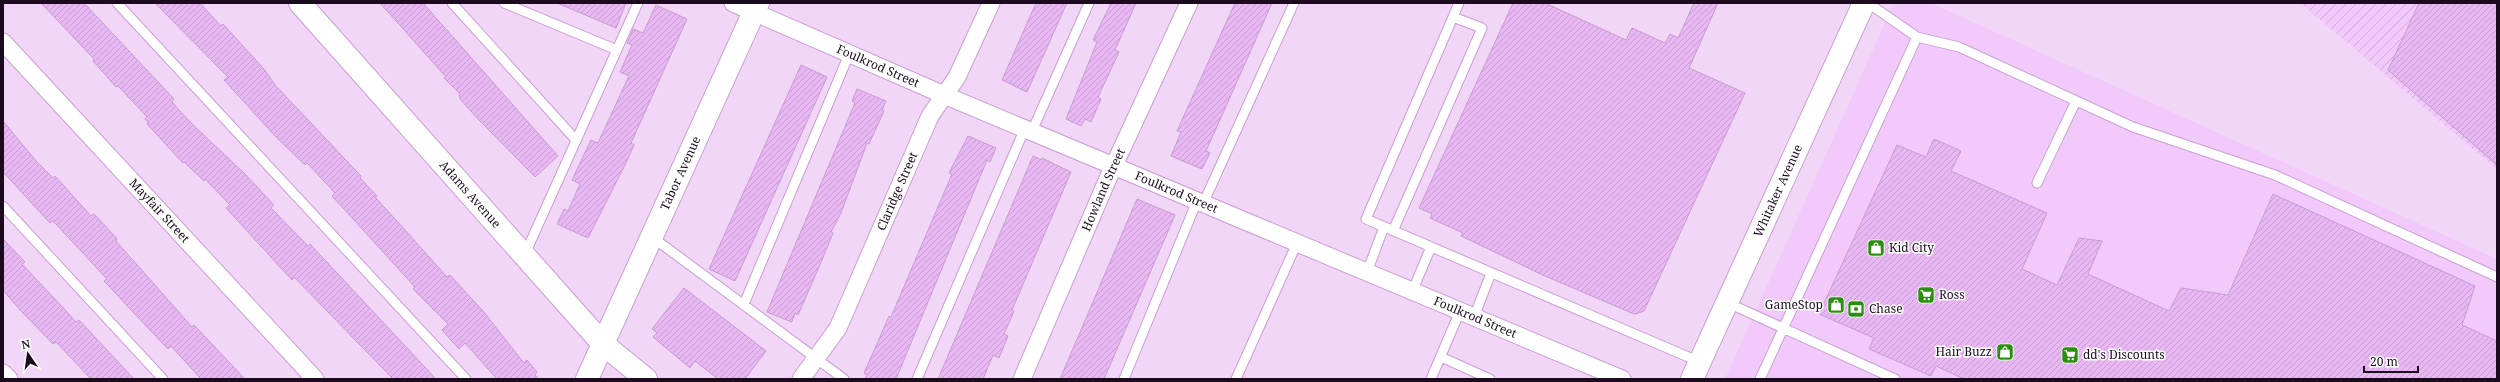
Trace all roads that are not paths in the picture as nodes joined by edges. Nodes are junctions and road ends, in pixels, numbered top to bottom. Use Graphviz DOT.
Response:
graph roads {
  1 [pos="117,3"];
  2 [pos="300,3"];
  3 [pos="452,3"];
  4 [pos="504,3"];
  5 [pos="638,3"];
  6 [pos="733,3"];
  7 [pos="991,3"];
  8 [pos="1089,3"];
  9 [pos="1189,3"];
  10 [pos="1294,3"];
  11 [pos="1459,3"];
  12 [pos="1864,3"];
  13 [pos="1868,3"];
  14 [pos="756,7"];
  15 [pos="1453,17"];
  16 [pos="1917,37"];
  17 [pos="3,42"];
  18 [pos="617,50"];
  19 [pos="850,52"];
  20 [pos="944,95"];
  21 [pos="2076,101"];
  22 [pos="1029,130"];
  23 [pos="576,140"];
  24 [pos="1114,166"];
  25 [pos="2037,183"];
  26 [pos="1200,202"];
  27 [pos="3,206"];
  28 [pos="1389,229"];
  29 [pos="652,237"];
  30 [pos="1297,243"];
  31 [pos="1431,247"];
  32 [pos="525,254"];
  33 [pos="1367,272"];
  34 [pos="1491,273"];
  35 [pos="2497,277"];
  36 [pos="1412,292"];
  37 [pos="1728,303"];
  38 [pos="744,304"];
  39 [pos="1467,314"];
  40 [pos="1782,328"];
  41 [pos="603,344"];
  42 [pos="1441,356"];
  43 [pos="817,359"];
  44 [pos="1696,370"];
  45 [pos="3,373"];
  46 [pos="9,379"];
  47 [pos="163,379"];
  48 [pos="315,379"];
  49 [pos="466,379"];
  50 [pos="587,379"];
  51 [pos="646,379"];
  52 [pos="801,379"];
  53 [pos="844,379"];
  54 [pos="917,379"];
  55 [pos="1022,379"];
  56 [pos="1124,379"];
  57 [pos="1236,379"];
  58 [pos="1431,379"];
  59 [pos="1490,379"];
  60 [pos="1622,379"];
  61 [pos="1760,379"];
  62 [pos="1895,379"];
  1 -- 49 [label="lane"];
  2 -- 32 [label="main road, Adams Avenue"];
  3 -- 23 [label="lane"];
  4 -- 18 [label="lane"];
  5 -- 18 [label="lane"];
  6 -- 14 [label="street, Foulkrod Street"];
  7 -- 20 [label="street, Claridge Street"];
  8 -- 22 [label="lane"];
  9 -- 24 [label="street, Howland Street"];
  10 -- 26 [label="lane"];
  11 -- 15 [label="lane"];
  12 -- 37 [label="main road, Whitaker Avenue"];
  13 -- 16 [label="lane"];
  14 -- 19 [label="street, Foulkrod Street"];
  14 -- 29 [label="main road, Tabor Avenue"];
  15 -- 28 [label="lane"];
  15 -- 28 [label="lane"];
  16 -- 21 [label="lane"];
  16 -- 40 [label="lane"];
  17 -- 48 [label="street, Mayfair Street"];
  18 -- 23 [label="lane"];
  19 -- 20 [label="street, Foulkrod Street"];
  19 -- 38 [label="lane"];
  20 -- 22 [label="street, Foulkrod Street"];
  20 -- 43 [label="street, Claridge Street"];
  21 -- 25 [label="lane"];
  21 -- 35 [label="lane"];
  22 -- 24 [label="street, Foulkrod Street"];
  22 -- 54 [label="lane"];
  23 -- 32 [label="lane"];
  24 -- 26 [label="street, Foulkrod Street"];
  24 -- 55 [label="street, Howland Street"];
  26 -- 30 [label="street, Foulkrod Street"];
  26 -- 56 [label="lane"];
  27 -- 47 [label="lane"];
  28 -- 31 [label="lane"];
  28 -- 33 [label="lane"];
  29 -- 38 [label="lane"];
  29 -- 41 [label="main road, Tabor Avenue"];
  30 -- 33 [label="street, Foulkrod Street"];
  30 -- 57 [label="lane"];
  31 -- 34 [label="lane"];
  31 -- 36 [label="lane"];
  32 -- 41 [label="main road, Adams Avenue"];
  33 -- 36 [label="street, Foulkrod Street"];
  34 -- 39 [label="lane"];
  34 -- 44 [label="lane"];
  36 -- 39 [label="street, Foulkrod Street"];
  37 -- 40 [label="lane"];
  37 -- 44 [label="main road, Whitaker Avenue"];
  38 -- 43 [label="lane"];
  39 -- 42 [label="lane"];
  39 -- 60 [label="street, Foulkrod Street"];
  40 -- 61 [label="lane"];
  40 -- 62 [label="lane"];
  41 -- 50 [label="main road, Tabor Avenue"];
  41 -- 51 [label="main road, Adams Avenue"];
  42 -- 58 [label="lane"];
  42 -- 59 [label="lane"];
  43 -- 52 [label="street, Claridge Street"];
  43 -- 53 [label="lane"];
  45 -- 46 [label="street"];
}
